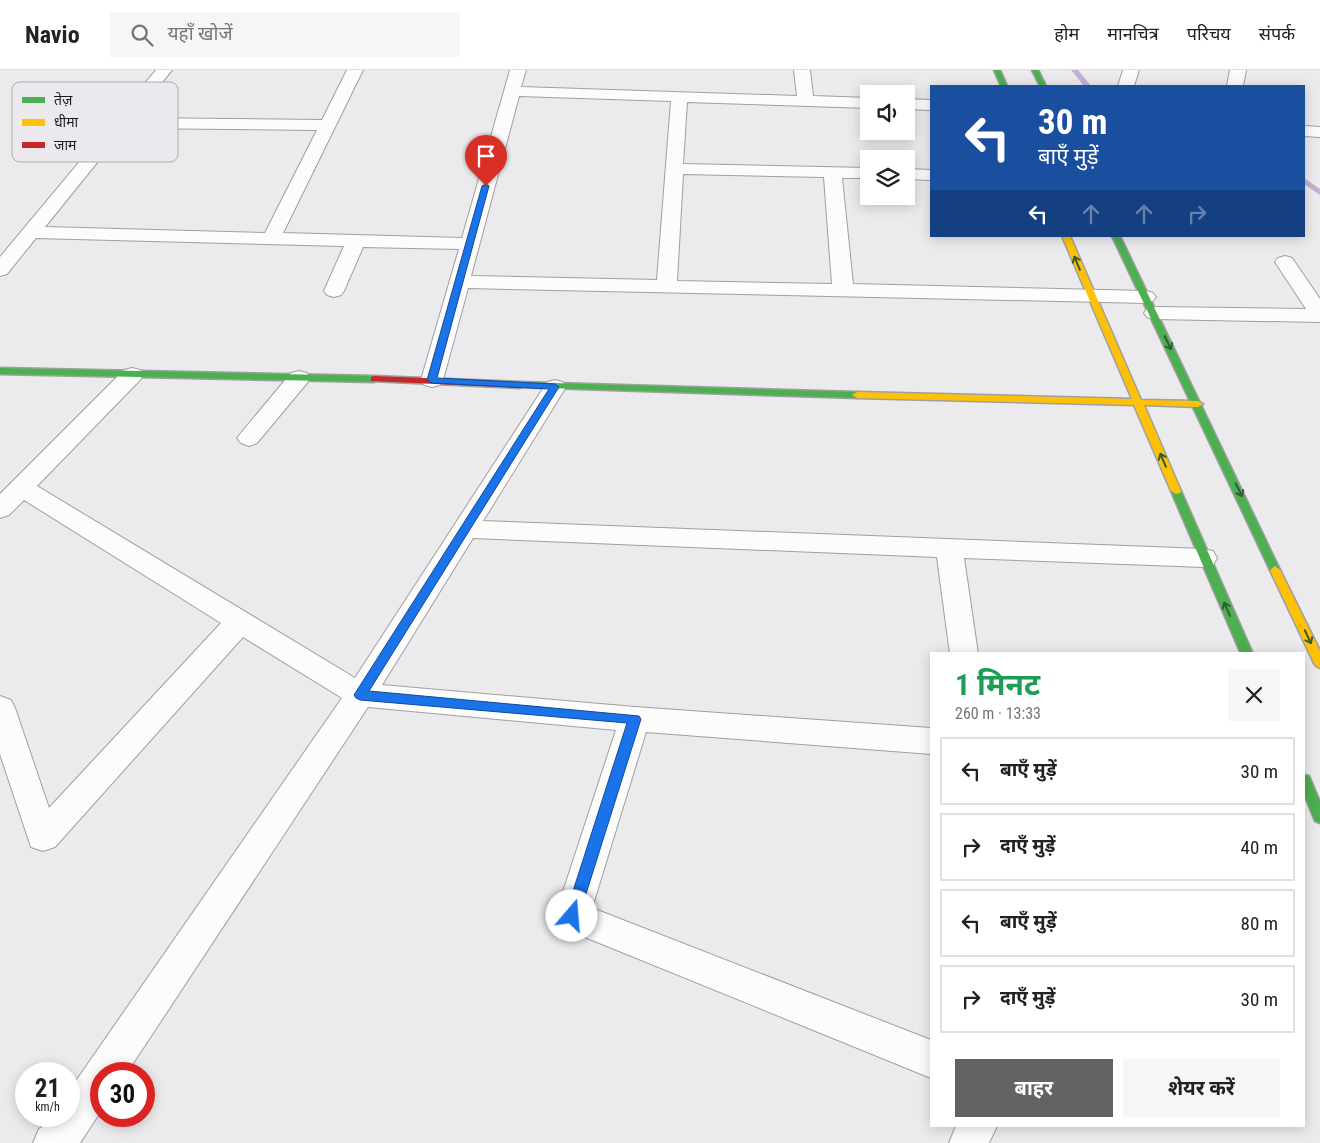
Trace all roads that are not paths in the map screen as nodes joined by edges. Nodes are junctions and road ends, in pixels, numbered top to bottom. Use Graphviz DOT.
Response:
graph roads {
  1 [pos="164,70"];
  2 [pos="354,70"];
  3 [pos="518,70"];
  4 [pos="802,70"];
  5 [pos="997,70"];
  6 [pos="1035,70"];
  7 [pos="1131,70"];
  8 [pos="1238,70"];
  9 [pos="154,82"];
  10 [pos="1004,85"];
  11 [pos="1042,85"];
  12 [pos="1126,85"];
  13 [pos="1235,85"];
  14 [pos="512,91"];
  15 [pos="679,96"];
  16 [pos="805,100"];
  17 [pos="860,103"];
  18 [pos="915,104"];
  19 [pos="930,105"];
  20 [pos="178,124"];
  21 [pos="327,126"];
  22 [pos="1305,131"];
  23 [pos="1320,132"];
  24 [pos="88,162"];
  25 [pos="674,169"];
  26 [pos="833,173"];
  27 [pos="860,174"];
  28 [pos="915,174"];
  29 [pos="930,175"];
  30 [pos="31,232"];
  31 [pos="1066,237"];
  32 [pos="1116,237"];
  33 [pos="271,239"];
  34 [pos="356,241"];
  35 [pos="470,244"];
  36 [pos="1284,262"];
  37 [pos="0,270"];
  38 [pos="459,282"];
  39 [pos="667,287"];
  40 [pos="334,291"];
  41 [pos="843,291"];
  42 [pos="1091,296"];
  43 [pos="1150,305"];
  44 [pos="1320,315"];
  45 [pos="0,372"];
  46 [pos="132,375"];
  47 [pos="299,378"];
  48 [pos="432,380"];
  49 [pos="555,387"];
  50 [pos="1139,403"];
  51 [pos="1198,404"];
  52 [pos="249,438"];
  53 [pos="21,488"];
  54 [pos="0,509"];
  55 [pos="465,529"];
  56 [pos="949,548"];
  57 [pos="1204,558"];
  58 [pos="240,621"];
  59 [pos="964,652"];
  60 [pos="1246,652"];
  61 [pos="1320,663"];
  62 [pos="360,695"];
  63 [pos="0,708"];
  64 [pos="635,719"];
  65 [pos="930,741"];
  66 [pos="1305,782"];
  67 [pos="1320,816"];
  68 [pos="930,1059"];
  69 [pos="111,1062"];
  70 [pos="90,1095"];
  71 [pos="977,1127"];
  72 [pos="61,1141"];
  73 [pos="969,1143"];
  1 -- 9 [label="street"];
  2 -- 21 [label="street"];
  3 -- 14 [label="street"];
  4 -- 16 [label="street"];
  5 -- 10 [label="main road"];
  6 -- 11 [label="main road"];
  7 -- 12 [label="street"];
  8 -- 13 [label="street"];
  14 -- 15 [label="street"];
  14 -- 35 [label="street"];
  15 -- 16 [label="street"];
  15 -- 25 [label="street"];
  16 -- 17 [label="street"];
  18 -- 19 [label="street"];
  20 -- 21 [label="street"];
  21 -- 33 [label="street"];
  22 -- 23 [label="street"];
  24 -- 30 [label="street"];
  25 -- 26 [label="street"];
  25 -- 39 [label="street"];
  26 -- 27 [label="street"];
  26 -- 41 [label="street"];
  28 -- 29 [label="street"];
  30 -- 33 [label="street"];
  30 -- 37 [label="street"];
  42 -- 31 [label="main road, one-way"];
  32 -- 43 [label="main road"];
  33 -- 34 [label="street"];
  34 -- 35 [label="street"];
  34 -- 40 [label="street"];
  35 -- 38 [label="street"];
  36 -- 44 [label="street"];
  38 -- 39 [label="street"];
  38 -- 48 [label="street"];
  39 -- 41 [label="street"];
  41 -- 42 [label="street"];
  42 -- 43 [label="street"];
  42 -- 50 [label="main road"];
  43 -- 44 [label="street"];
  43 -- 51 [label="main road, one-way"];
  45 -- 46 [label="main road"];
  46 -- 47 [label="main road"];
  46 -- 53 [label="street"];
  47 -- 48 [label="main road"];
  47 -- 52 [label="street"];
  48 -- 49 [label="main road"];
  49 -- 50 [label="main road"];
  49 -- 55 [label="street"];
  50 -- 51 [label="main road"];
  57 -- 50 [label="main road, one-way"];
  51 -- 61 [label="main road, one-way"];
  53 -- 54 [label="street"];
  53 -- 58 [label="street"];
  55 -- 56 [label="street"];
  55 -- 62 [label="street"];
  56 -- 57 [label="street"];
  56 -- 59 [label="street"];
  60 -- 57 [label="main road, one-way"];
  58 -- 62 [label="street"];
  58 -- 63 [label="street"];
  62 -- 64 [label="street"];
  62 -- 69 [label="street"];
  64 -- 65 [label="street"];
  64 -- 68 [label="street"];
  66 -- 67 [label="main road"];
  70 -- 72 [label="street"];
  71 -- 73 [label="street"];
}
